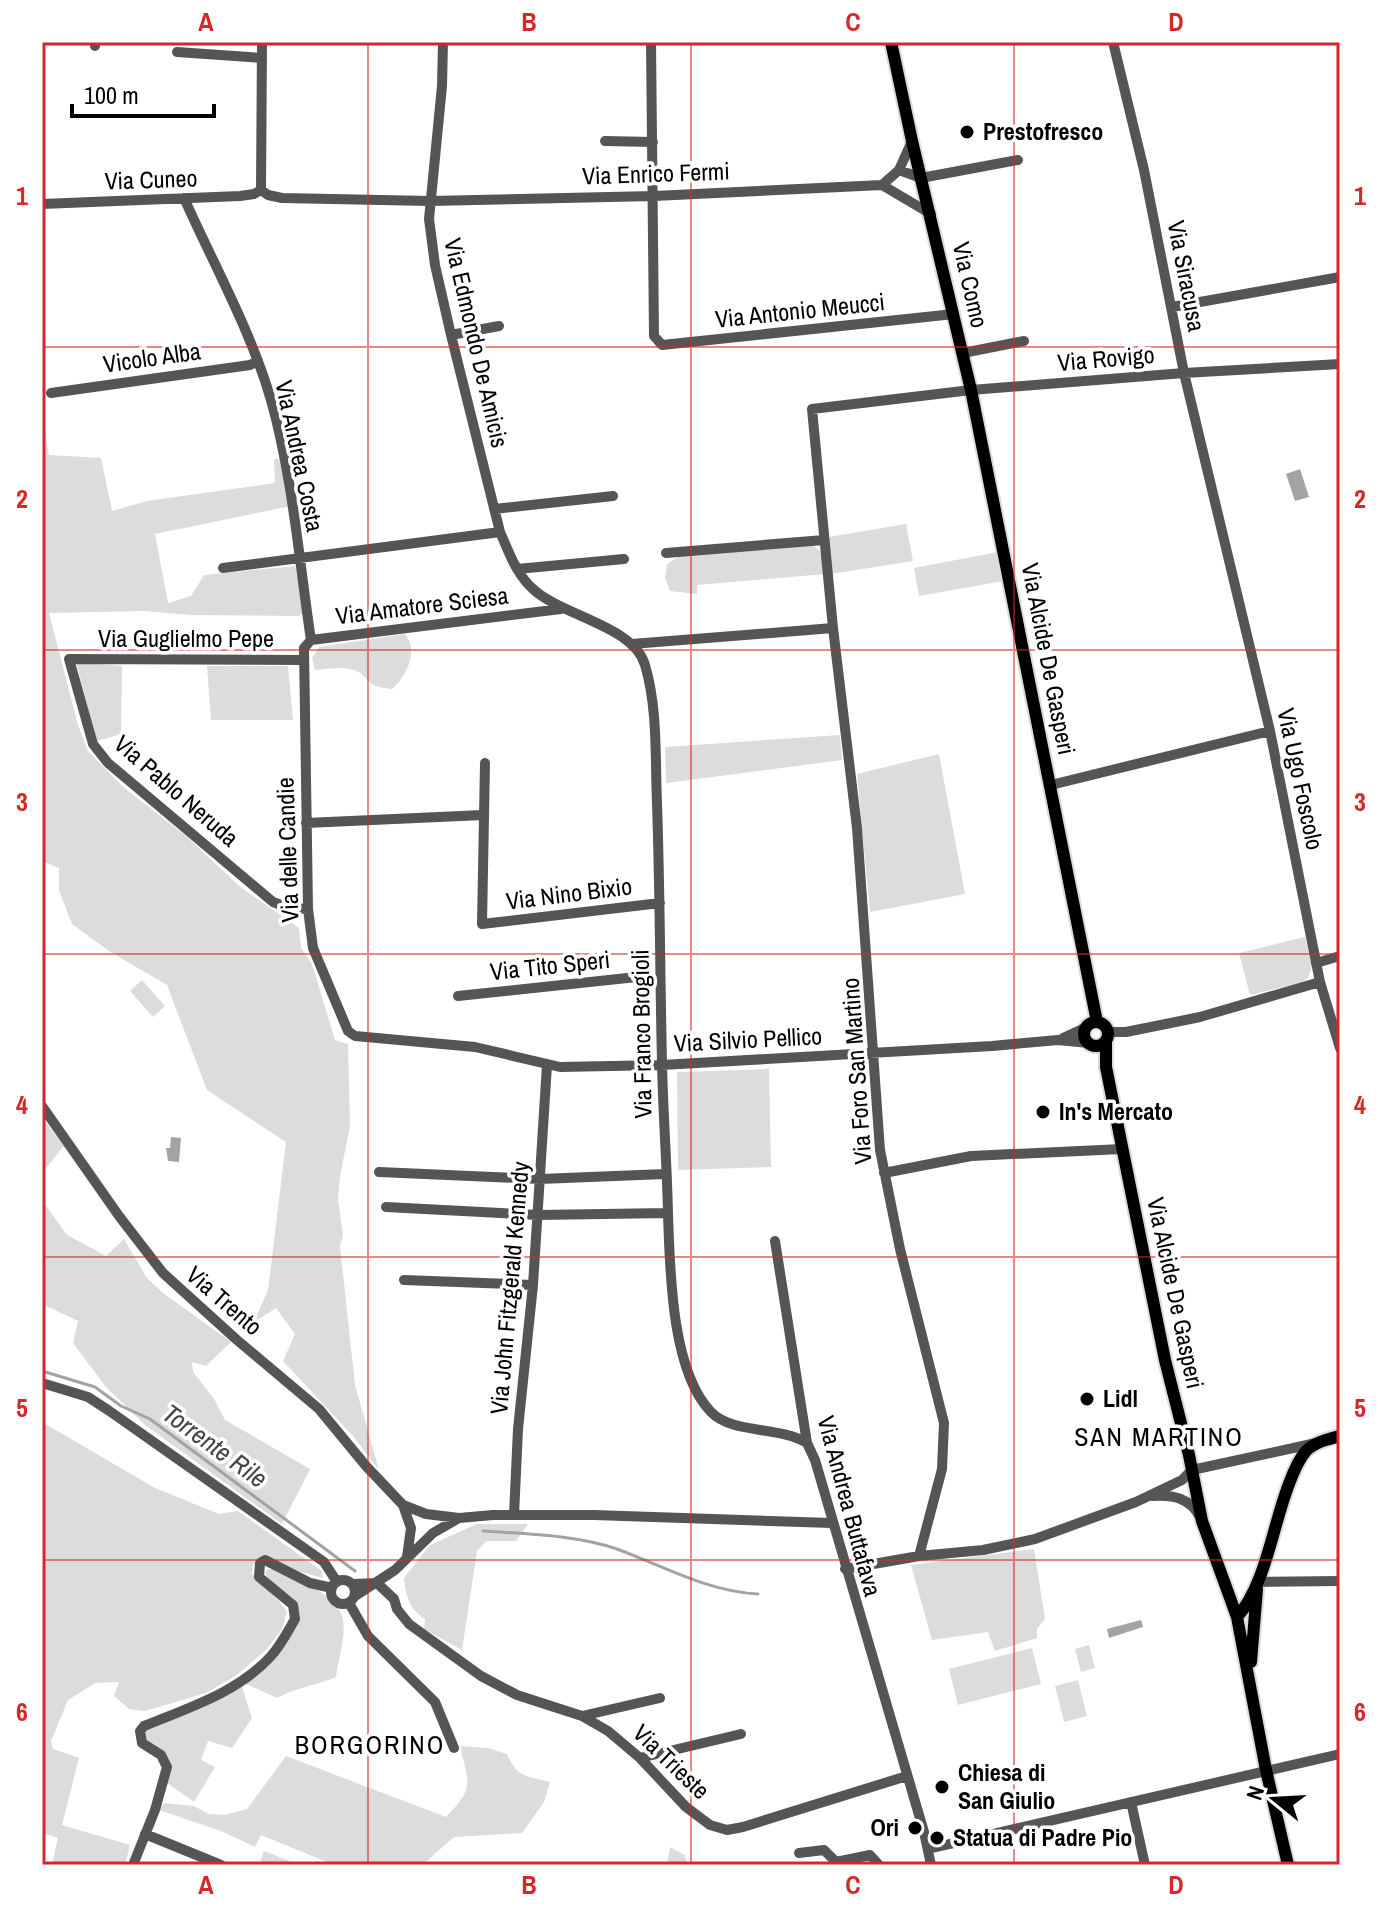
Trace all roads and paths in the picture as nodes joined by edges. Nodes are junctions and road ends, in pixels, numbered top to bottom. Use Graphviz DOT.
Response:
graph roads {
  1 [pos="262,42"];
  2 [pos="443,42"];
  3 [pos="651,42"];
  4 [pos="891,42"];
  5 [pos="1113,42"];
  6 [pos="177,52"];
  7 [pos="262,58"];
  8 [pos="605,141"];
  9 [pos="912,141"];
  10 [pos="653,142"];
  11 [pos="1018,160"];
  12 [pos="899,170"];
  13 [pos="922,180"];
  14 [pos="882,185"];
  15 [pos="261,190"];
  16 [pos="899,193"];
  17 [pos="654,196"];
  18 [pos="184,198"];
  19 [pos="430,201"];
  20 [pos="42,204"];
  21 [pos="931,214"];
  22 [pos="1340,277"];
  23 [pos="1172,307"];
  24 [pos="954,314"];
  25 [pos="499,326"];
  26 [pos="451,335"];
  27 [pos="1024,341"];
  28 [pos="963,353"];
  29 [pos="258,361"];
  30 [pos="1340,364"];
  31 [pos="1184,373"];
  32 [pos="971,390"];
  33 [pos="51,393"];
  34 [pos="812,409"];
  35 [pos="613,496"];
  36 [pos="494,509"];
  37 [pos="1221,518"];
  38 [pos="500,532"];
  39 [pos="824,540"];
  40 [pos="1002,540"];
  41 [pos="666,553"];
  42 [pos="299,559"];
  43 [pos="624,559"];
  44 [pos="223,568"];
  45 [pos="517,569"];
  46 [pos="561,609"];
  47 [pos="833,628"];
  48 [pos="311,640"];
  49 [pos="632,644"];
  50 [pos="69,659"];
  51 [pos="304,660"];
  52 [pos="1270,731"];
  53 [pos="485,763"];
  54 [pos="1051,785"];
  55 [pos="483,815"];
  56 [pos="306,823"];
  57 [pos="660,903"];
  58 [pos="308,909"];
  59 [pos="1340,956"];
  60 [pos="1316,963"];
  61 [pos="654,975"];
  62 [pos="1320,982"];
  63 [pos="458,996"];
  64 [pos="1092,1024"];
  65 [pos="348,1031"];
  66 [pos="1107,1036"];
  67 [pos="1058,1040"];
  68 [pos="1091,1044"];
  69 [pos="1340,1048"];
  70 [pos="875,1053"];
  71 [pos="547,1065"];
  72 [pos="662,1065"];
  73 [pos="1106,1067"];
  74 [pos="42,1106"];
  75 [pos="1122,1149"];
  76 [pos="379,1172"];
  77 [pos="884,1173"];
  78 [pos="665,1174"];
  79 [pos="540,1179"];
  80 [pos="386,1207"];
  81 [pos="668,1213"];
  82 [pos="538,1215"];
  83 [pos="775,1241"];
  84 [pos="404,1280"];
  85 [pos="533,1285"];
  86 [pos="42,1383"];
  87 [pos="1340,1436"];
  88 [pos="807,1443"];
  89 [pos="1318,1443"];
  90 [pos="1192,1470"];
  91 [pos="1195,1488"];
  92 [pos="1147,1496"];
  93 [pos="1170,1496"];
  94 [pos="403,1505"];
  95 [pos="426,1514"];
  96 [pos="514,1515"];
  97 [pos="459,1518"];
  98 [pos="1202,1521"];
  99 [pos="832,1523"];
  100 [pos="411,1524"];
  101 [pos="430,1536"];
  102 [pos="919,1556"];
  103 [pos="407,1557"];
  104 [pos="845,1569"];
  105 [pos="395,1570"];
  106 [pos="1340,1581"];
  107 [pos="1258,1582"];
  108 [pos="377,1583"];
  109 [pos="353,1584"];
  110 [pos="335,1585"];
  111 [pos="394,1599"];
  112 [pos="352,1600"];
  113 [pos="1237,1617"];
  114 [pos="1250,1692"];
  115 [pos="660,1698"];
  116 [pos="582,1716"];
  117 [pos="741,1734"];
  118 [pos="454,1748"];
  119 [pos="1340,1754"];
  120 [pos="640,1758"];
  121 [pos="1266,1770"];
  122 [pos="907,1776"];
  123 [pos="1131,1802"];
  124 [pos="145,1834"];
  125 [pos="928,1849"];
  126 [pos="799,1853"];
  127 [pos="133,1865"];
  128 [pos="221,1865"];
  129 [pos="879,1865"];
  130 [pos="931,1865"];
  131 [pos="1145,1865"];
  132 [pos="1288,1865"];
  1 -- 7 [label="street"];
  2 -- 19 [label="street, Via Edmondo De Amicis"];
  3 -- 10 [label="street"];
  4 -- 9 [label="main road, Via Como"];
  5 -- 23 [label="street, Via Siracusa"];
  6 -- 7 [label="street"];
  7 -- 15 [label="street"];
  8 -- 10 [label="street"];
  9 -- 12 [label="street"];
  9 -- 13 [label="main road, Via Como"];
  10 -- 17 [label="street"];
  11 -- 13 [label="street"];
  12 -- 13 [label="street"];
  12 -- 14 [label="street"];
  13 -- 16 [label="street"];
  13 -- 21 [label="main road, Via Como"];
  14 -- 16 [label="street, Via Enrico Fermi"];
  14 -- 17 [label="street, Via Enrico Fermi"];
  15 -- 18 [label="street, Via Cuneo"];
  15 -- 19 [label="street"];
  16 -- 21 [label="street, Via Enrico Fermi"];
  17 -- 19 [label="street, Via Enrico Fermi"];
  17 -- 24 [label="street, Via Antonio Meucci"];
  18 -- 20 [label="street, Via Cuneo"];
  18 -- 29 [label="street, Via Andrea Costa"];
  19 -- 26 [label="street, Via Edmondo De Amicis"];
  21 -- 24 [label="main road, Via Como"];
  22 -- 23 [label="street"];
  23 -- 31 [label="street, Via Siracusa"];
  24 -- 28 [label="main road, Via Como"];
  25 -- 26 [label="street"];
  26 -- 36 [label="street, Via Edmondo De Amicis"];
  27 -- 28 [label="street"];
  28 -- 32 [label="main road, Via Como"];
  29 -- 33 [label="street, Vicolo Alba"];
  29 -- 42 [label="street, Via Andrea Costa"];
  30 -- 31 [label="street, Via Rovigo"];
  31 -- 32 [label="street, Via Rovigo"];
  31 -- 37 [label="street, Via Siracusa"];
  32 -- 34 [label="street, Via Rovigo"];
  32 -- 40 [label="main road, Via Como"];
  34 -- 39 [label="street, Via Foro San Martino"];
  35 -- 36 [label="street"];
  36 -- 38 [label="street, Via Edmondo De Amicis"];
  37 -- 52 [label="street, Via Ugo Foscolo"];
  38 -- 42 [label="street"];
  38 -- 45 [label="street, Via Edmondo De Amicis"];
  39 -- 41 [label="street"];
  39 -- 47 [label="street, Via Foro San Martino"];
  40 -- 54 [label="main road, Via Alcide De Gasperi"];
  42 -- 44 [label="street"];
  42 -- 48 [label="street, Via Andrea Costa"];
  43 -- 45 [label="street"];
  45 -- 46 [label="street, Via Edmondo De Amicis"];
  46 -- 48 [label="street, Via Amatore Sciesa"];
  46 -- 49 [label="street"];
  47 -- 49 [label="street"];
  47 -- 70 [label="street, Via Foro San Martino"];
  48 -- 51 [label="street, Via Amatore Sciesa"];
  49 -- 57 [label="street, Via Franco Brogioli"];
  50 -- 51 [label="street, Via Guglielmo Pepe"];
  50 -- 58 [label="street, Via Pablo Neruda"];
  51 -- 56 [label="street, Via delle Candie"];
  52 -- 54 [label="street"];
  52 -- 60 [label="street, Via Ugo Foscolo"];
  53 -- 55 [label="street"];
  54 -- 64 [label="main road, Via Alcide De Gasperi"];
  55 -- 56 [label="street"];
  55 -- 57 [label="street, Via Nino Bixio"];
  56 -- 58 [label="street, Via delle Candie"];
  57 -- 61 [label="street, Via Franco Brogioli"];
  58 -- 65 [label="street, Via delle Candie"];
  59 -- 60 [label="street"];
  60 -- 62 [label="street, Via Ugo Foscolo"];
  61 -- 63 [label="street, Via Tito Speri"];
  61 -- 72 [label="street, Via Franco Brogioli"];
  62 -- 66 [label="street"];
  62 -- 69 [label="street, Via Ugo Foscolo"];
  64 -- 66 [label="main road"];
  64 -- 67 [label="street, Via Silvio Pellico"];
  64 -- 68 [label="main road"];
  65 -- 71 [label="street, Via Silvio Pellico"];
  66 -- 68 [label="main road"];
  66 -- 73 [label="main road, Via Alcide De Gasperi"];
  67 -- 68 [label="street, Via Silvio Pellico"];
  67 -- 70 [label="street, Via Silvio Pellico"];
  68 -- 73 [label="main road, Via Alcide De Gasperi"];
  70 -- 72 [label="street, Via Silvio Pellico"];
  70 -- 77 [label="street, Via Foro San Martino"];
  71 -- 72 [label="street, Via Silvio Pellico"];
  71 -- 79 [label="street, Via John Fitzgerald Kennedy"];
  72 -- 78 [label="street, Via Franco Brogioli"];
  73 -- 75 [label="main road, Via Alcide De Gasperi"];
  74 -- 94 [label="street, Via Trento"];
  75 -- 77 [label="street"];
  75 -- 90 [label="main road, Via Alcide De Gasperi"];
  76 -- 79 [label="street"];
  77 -- 102 [label="street, Via Foro San Martino"];
  78 -- 79 [label="street"];
  78 -- 81 [label="street, Via Franco Brogioli"];
  79 -- 82 [label="street, Via John Fitzgerald Kennedy"];
  80 -- 82 [label="street"];
  81 -- 82 [label="street"];
  81 -- 88 [label="street, Via Franco Brogioli"];
  82 -- 85 [label="street, Via John Fitzgerald Kennedy"];
  83 -- 88 [label="street, Via Andrea Buttafava"];
  84 -- 85 [label="street"];
  85 -- 96 [label="street, Via John Fitzgerald Kennedy"];
  86 -- 110 [label="street"];
  87 -- 89 [label="main road"];
  88 -- 99 [label="street, Via Andrea Buttafava"];
  89 -- 90 [label="street"];
  89 -- 107 [label="main road"];
  90 -- 91 [label="main road, Via Alcide De Gasperi"];
  90 -- 92 [label="street"];
  91 -- 93 [label="street"];
  91 -- 98 [label="main road, Via Alcide De Gasperi"];
  92 -- 93 [label="street"];
  92 -- 102 [label="street"];
  93 -- 98 [label="street"];
  94 -- 95 [label="street, Via Trento"];
  94 -- 100 [label="street, Via Trento"];
  95 -- 97 [label="street, Via Trento"];
  95 -- 100 [label="street"];
  95 -- 101 [label="street"];
  96 -- 97 [label="street, Via Trento"];
  96 -- 99 [label="street, Via Trento"];
  97 -- 101 [label="street, Via Trento"];
  98 -- 113 [label="main road, Via Alcide De Gasperi"];
  99 -- 104 [label="street, Via Andrea Buttafava"];
  100 -- 101 [label="street"];
  100 -- 103 [label="street, Via Trento"];
  101 -- 103 [label="street, Via Trento"];
  102 -- 104 [label="street"];
  103 -- 105 [label="street, Via Trento"];
  104 -- 122 [label="street, Via Andrea Buttafava"];
  105 -- 108 [label="street, Via Trento"];
  105 -- 111 [label="street"];
  106 -- 107 [label="street"];
  107 -- 113 [label="main road"];
  107 -- 114 [label="main road"];
  108 -- 109 [label="street"];
  108 -- 111 [label="street, Via Trieste"];
  108 -- 112 [label="street"];
  109 -- 110 [label="street"];
  109 -- 112 [label="street"];
  110 -- 112 [label="street"];
  110 -- 124 [label="street"];
  111 -- 116 [label="street, Via Trieste"];
  112 -- 118 [label="street"];
  113 -- 114 [label="main road, Via Alcide De Gasperi"];
  114 -- 121 [label="main road"];
  115 -- 116 [label="street"];
  116 -- 120 [label="street, Via Trieste"];
  117 -- 120 [label="street"];
  119 -- 121 [label="street"];
  120 -- 122 [label="street, Via Trieste"];
  121 -- 123 [label="street"];
  121 -- 132 [label="main road"];
  122 -- 125 [label="street, Via Andrea Buttafava"];
  123 -- 125 [label="street"];
  123 -- 131 [label="street"];
  124 -- 127 [label="street"];
  124 -- 128 [label="street"];
  125 -- 130 [label="street, Via Andrea Buttafava"];
  126 -- 129 [label="street"];
}
